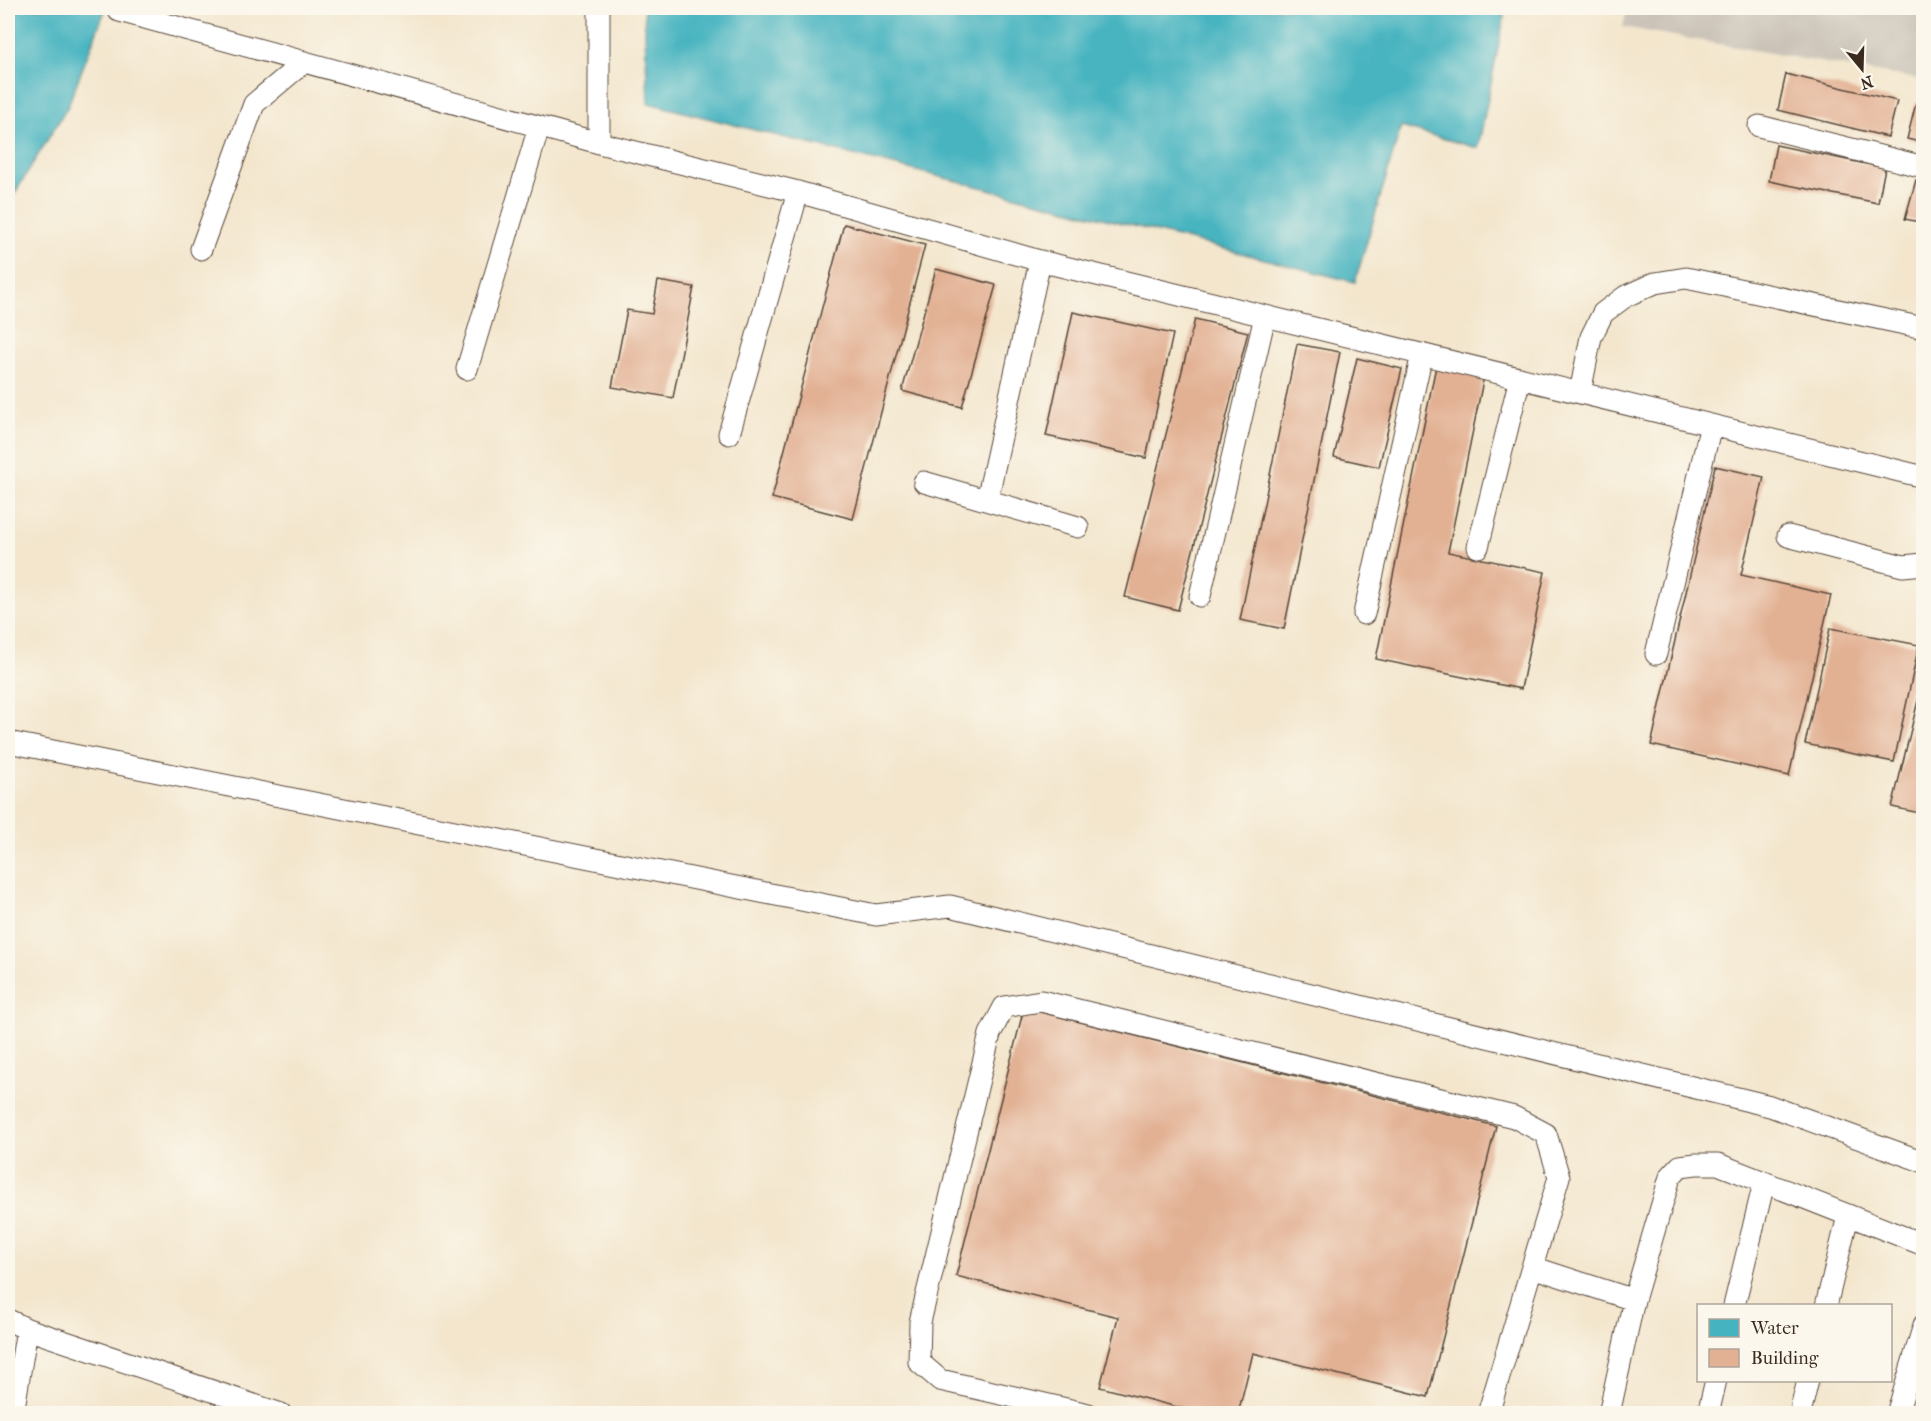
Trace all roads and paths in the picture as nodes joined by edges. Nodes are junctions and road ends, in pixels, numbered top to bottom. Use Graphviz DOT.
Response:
graph roads {
  1 [pos="599,8"];
  2 [pos="119,11"];
  3 [pos="304,62"];
  4 [pos="1759,126"];
  5 [pos="539,127"];
  6 [pos="599,143"];
  7 [pos="1923,167"];
  8 [pos="798,192"];
  9 [pos="201,249"];
  10 [pos="1040,261"];
  11 [pos="1265,316"];
  12 [pos="1919,327"];
  13 [pos="1422,354"];
  14 [pos="466,369"];
  15 [pos="1520,378"];
  16 [pos="1580,393"];
  17 [pos="1711,425"];
  18 [pos="729,435"];
  19 [pos="1923,477"];
  20 [pos="924,482"];
  21 [pos="987,500"];
  22 [pos="1078,527"];
  23 [pos="1788,536"];
  24 [pos="1478,547"];
  25 [pos="1923,564"];
  26 [pos="1200,596"];
  27 [pos="1364,614"];
  28 [pos="1656,654"];
  29 [pos="8,742"];
  30 [pos="1923,1162"];
  31 [pos="1764,1183"];
  32 [pos="1848,1216"];
  33 [pos="1923,1245"];
  34 [pos="1532,1267"];
  35 [pos="1634,1300"];
  36 [pos="1734,1304"];
  37 [pos="1826,1304"];
  38 [pos="8,1320"];
  39 [pos="1923,1325"];
  40 [pos="27,1329"];
  41 [pos="1716,1382"];
  42 [pos="1808,1382"];
  43 [pos="13,1413"];
  44 [pos="281,1413"];
  45 [pos="1088,1413"];
  46 [pos="1488,1413"];
  47 [pos="1609,1413"];
  48 [pos="1708,1413"];
  49 [pos="1800,1413"];
  50 [pos="1897,1413"];
  1 -- 6 [label="lane"];
  2 -- 3 [label="lane"];
  3 -- 5 [label="lane"];
  3 -- 9 [label="lane"];
  4 -- 7 [label="lane"];
  5 -- 6 [label="lane"];
  5 -- 14 [label="lane"];
  6 -- 8 [label="lane"];
  8 -- 10 [label="lane"];
  8 -- 18 [label="lane"];
  10 -- 11 [label="lane"];
  10 -- 21 [label="lane"];
  11 -- 13 [label="lane"];
  11 -- 26 [label="lane"];
  12 -- 16 [label="lane"];
  13 -- 15 [label="lane"];
  13 -- 27 [label="lane"];
  15 -- 16 [label="lane"];
  15 -- 24 [label="lane"];
  16 -- 17 [label="lane"];
  17 -- 19 [label="lane"];
  17 -- 28 [label="lane"];
  20 -- 21 [label="lane"];
  21 -- 22 [label="lane"];
  23 -- 25 [label="lane"];
  29 -- 30 [label="lane"];
  31 -- 32 [label="lane"];
  31 -- 35 [label="lane"];
  31 -- 36 [label="lane"];
  32 -- 33 [label="lane"];
  32 -- 37 [label="lane"];
  34 -- 35 [label="lane"];
  34 -- 45 [label="lane"];
  34 -- 46 [label="lane"];
  35 -- 47 [label="lane"];
  38 -- 40 [label="lane"];
  39 -- 50 [label="lane"];
  40 -- 43 [label="lane"];
  40 -- 44 [label="lane"];
  41 -- 48 [label="lane"];
  42 -- 49 [label="lane"];
}
